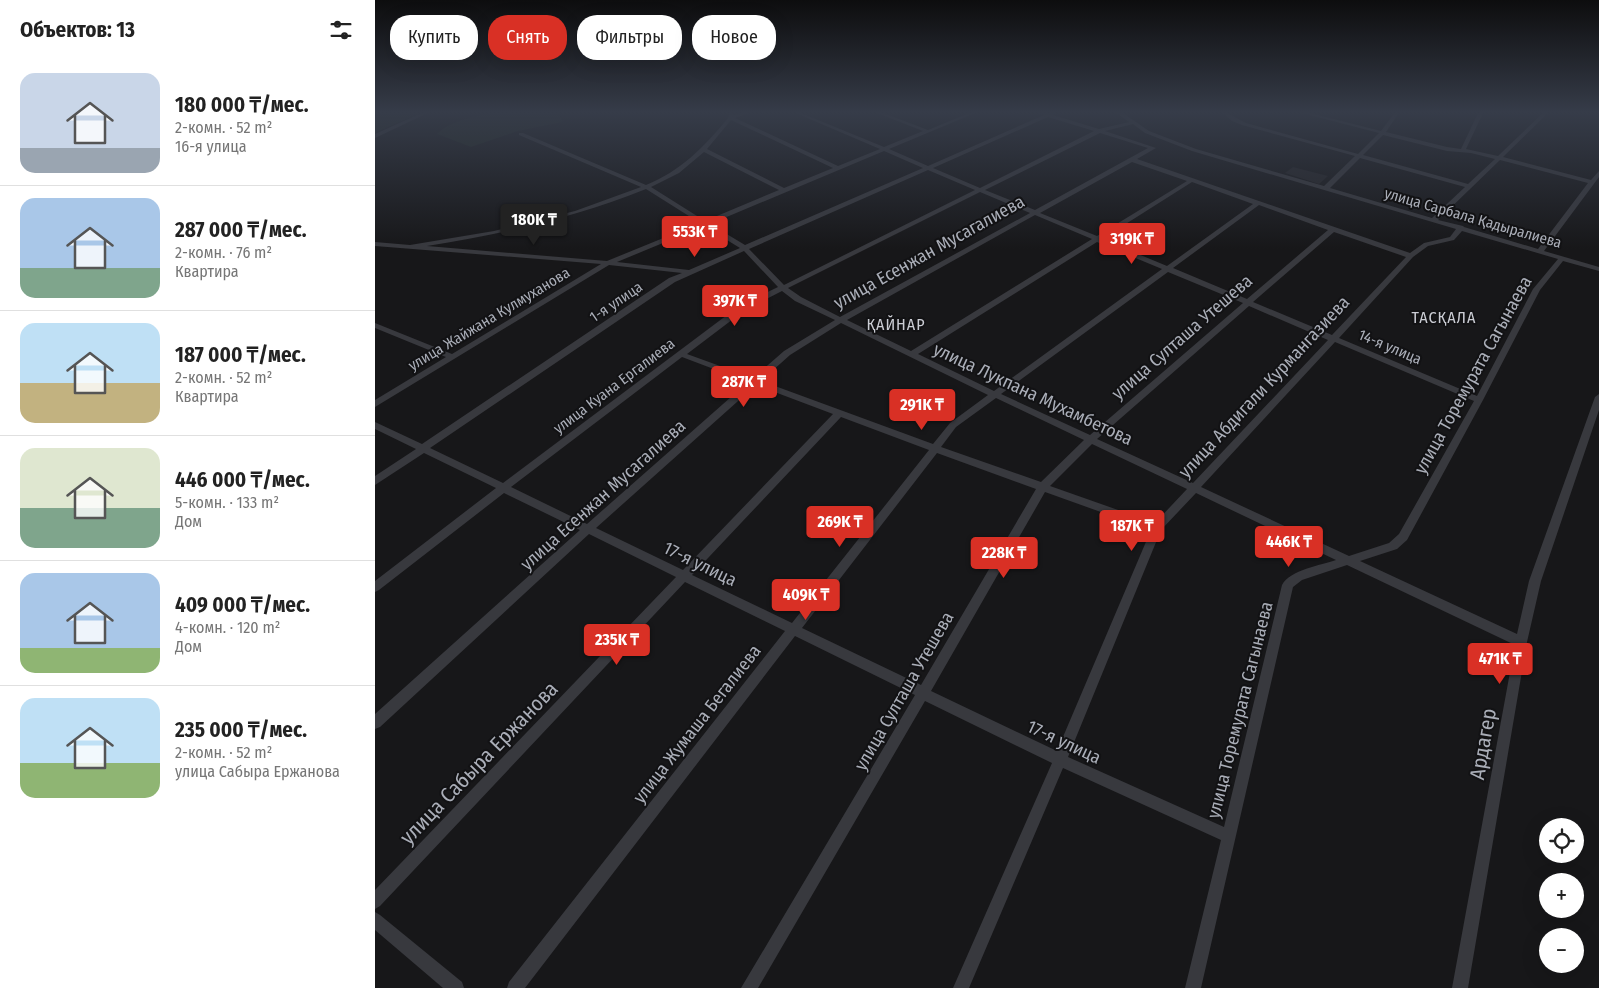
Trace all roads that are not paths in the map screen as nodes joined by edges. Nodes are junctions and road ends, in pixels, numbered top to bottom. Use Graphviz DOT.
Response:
graph roads {
  1 [pos="575,157"];
  2 [pos="695,157"];
  3 [pos="717,157"];
  4 [pos="814,157"];
  5 [pos="864,157"];
  6 [pos="903,157"];
  7 [pos="953,157"];
  8 [pos="1046,157"];
  9 [pos="1138,157"];
  10 [pos="1219,157"];
  11 [pos="1358,157"];
  12 [pos="1363,157"];
  13 [pos="1496,157"];
  14 [pos="1500,158"];
  15 [pos="1133,160"];
  16 [pos="837,168"];
  17 [pos="928,168"];
  18 [pos="1599,173"];
  19 [pos="1191,180"];
  20 [pos="1592,182"];
  21 [pos="1469,186"];
  22 [pos="646,187"];
  23 [pos="1326,188"];
  24 [pos="783,190"];
  25 [pos="980,190"];
  26 [pos="1258,203"];
  27 [pos="1034,212"];
  28 [pos="1435,220"];
  29 [pos="704,222"];
  30 [pos="1461,228"];
  31 [pos="1333,229"];
  32 [pos="1097,239"];
  33 [pos="375,244"];
  34 [pos="387,245"];
  35 [pos="409,247"];
  36 [pos="745,248"];
  37 [pos="375,251"];
  38 [pos="1540,251"];
  39 [pos="1411,256"];
  40 [pos="1562,258"];
  41 [pos="608,263"];
  42 [pos="1167,268"];
  43 [pos="1599,269"];
  44 [pos="691,272"];
  45 [pos="783,287"];
  46 [pos="1248,302"];
  47 [pos="840,320"];
  48 [pos="375,325"];
  49 [pos="1334,338"];
  50 [pos="679,354"];
  51 [pos="912,354"];
  52 [pos="452,357"];
  53 [pos="755,382"];
  54 [pos="994,394"];
  55 [pos="1599,397"];
  56 [pos="1479,400"];
  57 [pos="375,404"];
  58 [pos="839,413"];
  59 [pos="375,425"];
  60 [pos="1091,439"];
  61 [pos="423,448"];
  62 [pos="934,448"];
  63 [pos="375,481"];
  64 [pos="1043,486"];
  65 [pos="503,488"];
  66 [pos="1193,488"];
  67 [pos="1157,528"];
  68 [pos="588,529"];
  69 [pos="1350,562"];
  70 [pos="684,576"];
  71 [pos="375,587"];
  72 [pos="793,630"];
  73 [pos="1521,642"];
  74 [pos="923,693"];
  75 [pos="375,723"];
  76 [pos="1060,760"];
  77 [pos="1228,836"];
  78 [pos="375,901"];
  79 [pos="375,920"];
  80 [pos="456,988"];
  81 [pos="515,988"];
  82 [pos="749,988"];
  83 [pos="961,988"];
  84 [pos="1193,988"];
  85 [pos="1460,988"];
  1 -- 22 [label="street, улица Лукпана Мухамбетова"];
  2 -- 22 [label="street"];
  3 -- 24 [label="street"];
  4 -- 16 [label="street"];
  5 -- 16 [label="street, улица Жайжана Кулмуханова"];
  6 -- 17 [label="street, 14-я улица"];
  7 -- 17 [label="street, 1-я улица"];
  8 -- 25 [label="street, улица Куана Ергалиева"];
  9 -- 15 [label="street, улица Есенжан Мусагалиева"];
  10 -- 23 [label="street, улица Сарбала Қадыралиева"];
  11 -- 23 [label="street"];
  12 -- 21 [label="street"];
  13 -- 14 [label="street"];
  14 -- 20 [label="street"];
  14 -- 21 [label="street"];
  15 -- 19 [label="street"];
  15 -- 27 [label="street, улица Есенжан Мусагалиева"];
  16 -- 24 [label="street, улица Жайжана Кулмуханова"];
  17 -- 25 [label="street, 14-я улица"];
  17 -- 36 [label="street, 1-я улица"];
  18 -- 20 [label="street"];
  19 -- 26 [label="street"];
  19 -- 32 [label="street"];
  20 -- 38 [label="street"];
  21 -- 28 [label="street"];
  22 -- 29 [label="street, улица Лукпана Мухамбетова"];
  22 -- 35 [label="street"];
  23 -- 28 [label="street, улица Сарбала Қадыралиева"];
  24 -- 29 [label="street, улица Жайжана Кулмуханова"];
  25 -- 27 [label="street, 14-я улица"];
  25 -- 45 [label="street, улица Куана Ергалиева"];
  26 -- 31 [label="street"];
  26 -- 42 [label="street, улица Жумаша Бегалиева"];
  27 -- 32 [label="street, 14-я улица"];
  27 -- 47 [label="street, улица Есенжан Мусагалиева"];
  28 -- 30 [label="street, улица Сарбала Қадыралиева"];
  29 -- 36 [label="street, улица Лукпана Мухамбетова"];
  29 -- 41 [label="street, улица Жайжана Кулмуханова"];
  30 -- 38 [label="street, улица Сарбала Қадыралиева"];
  30 -- 39 [label="street, улица Абдигали Курмангазиева"];
  31 -- 39 [label="street"];
  31 -- 46 [label="street, улица Султаша Утешева"];
  32 -- 42 [label="street, 14-я улица"];
  32 -- 51 [label="street"];
  33 -- 34 [label="street"];
  34 -- 35 [label="street"];
  34 -- 37 [label="street"];
  35 -- 41 [label="street"];
  36 -- 44 [label="street, 1-я улица"];
  36 -- 45 [label="street, улица Лукпана Мухамбетова"];
  38 -- 40 [label="street, улица Сарбала Қадыралиева"];
  39 -- 49 [label="street, улица Абдигали Курмангазиева"];
  40 -- 43 [label="street, улица Сарбала Қадыралиева"];
  40 -- 56 [label="street, улица Торемурата Сагынаева"];
  41 -- 44 [label="street"];
  41 -- 52 [label="street, улица Жайжана Кулмуханова"];
  42 -- 46 [label="street, 14-я улица"];
  42 -- 54 [label="street, улица Жумаша Бегалиева"];
  44 -- 61 [label="street, 1-я улица"];
  45 -- 47 [label="street, улица Лукпана Мухамбетова"];
  45 -- 50 [label="street, улица Куана Ергалиева"];
  46 -- 49 [label="street, 14-я улица"];
  46 -- 60 [label="street, улица Султаша Утешева"];
  47 -- 51 [label="street, улица Лукпана Мухамбетова"];
  47 -- 53 [label="street, улица Есенжан Мусагалиева"];
  48 -- 52 [label="street"];
  49 -- 56 [label="street, 14-я улица"];
  49 -- 66 [label="street, улица Абдигали Курмангазиева"];
  50 -- 53 [label="street"];
  50 -- 65 [label="street, улица Куана Ергалиева"];
  51 -- 54 [label="street, улица Лукпана Мухамбетова"];
  52 -- 57 [label="street, улица Жайжана Кулмуханова"];
  53 -- 58 [label="street"];
  53 -- 68 [label="street, улица Есенжан Мусагалиева"];
  54 -- 60 [label="street, улица Лукпана Мухамбетова"];
  54 -- 62 [label="street, улица Жумаша Бегалиева"];
  55 -- 73 [label="street, Ардагер"];
  56 -- 69 [label="street, улица Торемурата Сагынаева"];
  58 -- 62 [label="street"];
  58 -- 70 [label="street, улица Сабыра Ержанова"];
  59 -- 61 [label="street, 17-я улица"];
  60 -- 64 [label="street, улица Султаша Утешева"];
  60 -- 66 [label="street, улица Лукпана Мухамбетова"];
  61 -- 63 [label="street, 1-я улица"];
  61 -- 65 [label="street, 17-я улица"];
  62 -- 64 [label="street"];
  62 -- 72 [label="street, улица Жумаша Бегалиева"];
  64 -- 67 [label="street"];
  64 -- 74 [label="street, улица Султаша Утешева"];
  65 -- 68 [label="street, 17-я улица"];
  65 -- 71 [label="street, улица Куана Ергалиева"];
  66 -- 67 [label="street, улица Абдигали Курмангазиева"];
  66 -- 69 [label="street, улица Лукпана Мухамбетова"];
  67 -- 76 [label="street, улица Абдигали Курмангазиева"];
  68 -- 70 [label="street, 17-я улица"];
  68 -- 75 [label="street, улица Есенжан Мусагалиева"];
  69 -- 73 [label="street, улица Лукпана Мухамбетова"];
  69 -- 77 [label="street, улица Торемурата Сагынаева"];
  70 -- 72 [label="street, 17-я улица"];
  70 -- 78 [label="street, улица Сабыра Ержанова"];
  72 -- 74 [label="street, 17-я улица"];
  72 -- 81 [label="street, улица Жумаша Бегалиева"];
  73 -- 85 [label="street, Ардагер"];
  74 -- 76 [label="street, 17-я улица"];
  74 -- 82 [label="street, улица Султаша Утешева"];
  76 -- 77 [label="street, 17-я улица"];
  76 -- 83 [label="street, улица Абдигали Курмангазиева"];
  77 -- 84 [label="street, улица Торемурата Сагынаева"];
  79 -- 80 [label="street"];
}
